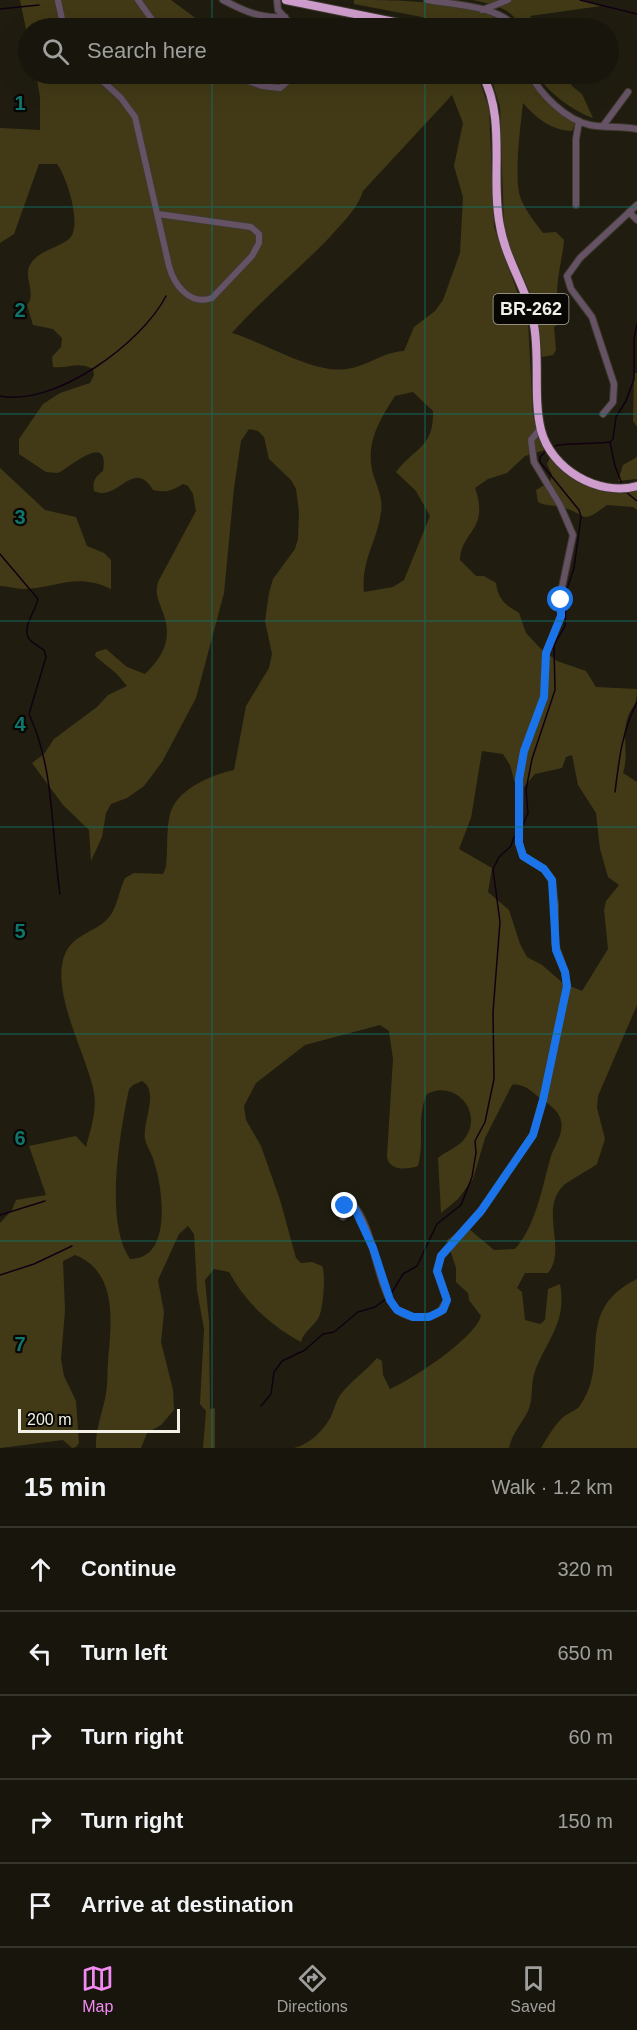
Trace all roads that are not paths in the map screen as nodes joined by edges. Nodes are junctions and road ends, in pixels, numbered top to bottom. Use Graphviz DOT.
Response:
graph roads {
  1 [pos="57,0"];
  2 [pos="138,0"];
  3 [pos="223,0"];
  4 [pos="277,0"];
  5 [pos="286,0"];
  6 [pos="427,0"];
  7 [pos="508,0"];
  8 [pos="481,10"];
  9 [pos="285,17"];
  10 [pos="62,18"];
  11 [pos="151,18"];
  12 [pos="375,18"];
  13 [pos="503,18"];
  14 [pos="106,84"];
  15 [pos="256,84"];
  16 [pos="285,84"];
  17 [pos="486,84"];
  18 [pos="537,84"];
  19 [pos="628,92"];
  20 [pos="579,121"];
  21 [pos="603,126"];
  22 [pos="637,129"];
  23 [pos="576,205"];
  24 [pos="637,205"];
  25 [pos="629,212"];
  26 [pos="158,214"];
  27 [pos="637,220"];
  28 [pos="603,414"];
  29 [pos="540,429"];
  30 [pos="637,486"];
  31 [pos="343,1217"];
  1 -- 10 [label="street"];
  2 -- 11 [label="street"];
  3 -- 9 [label="street"];
  4 -- 9 [label="street"];
  5 -- 12 [label="highway"];
  6 -- 8 [label="street"];
  7 -- 8 [label="street"];
  8 -- 13 [label="street"];
  14 -- 26 [label="street"];
  15 -- 16 [label="street"];
  17 -- 29 [label="highway, BR-262"];
  18 -- 20 [label="street"];
  19 -- 21 [label="street"];
  20 -- 21 [label="street"];
  20 -- 23 [label="street"];
  21 -- 22 [label="street"];
  24 -- 25 [label="street"];
  25 -- 27 [label="street"];
  25 -- 28 [label="street"];
  26 -- 26 [label="street"];
  29 -- 30 [label="highway, BR-262"];
  29 -- 31 [label="street"];
}
